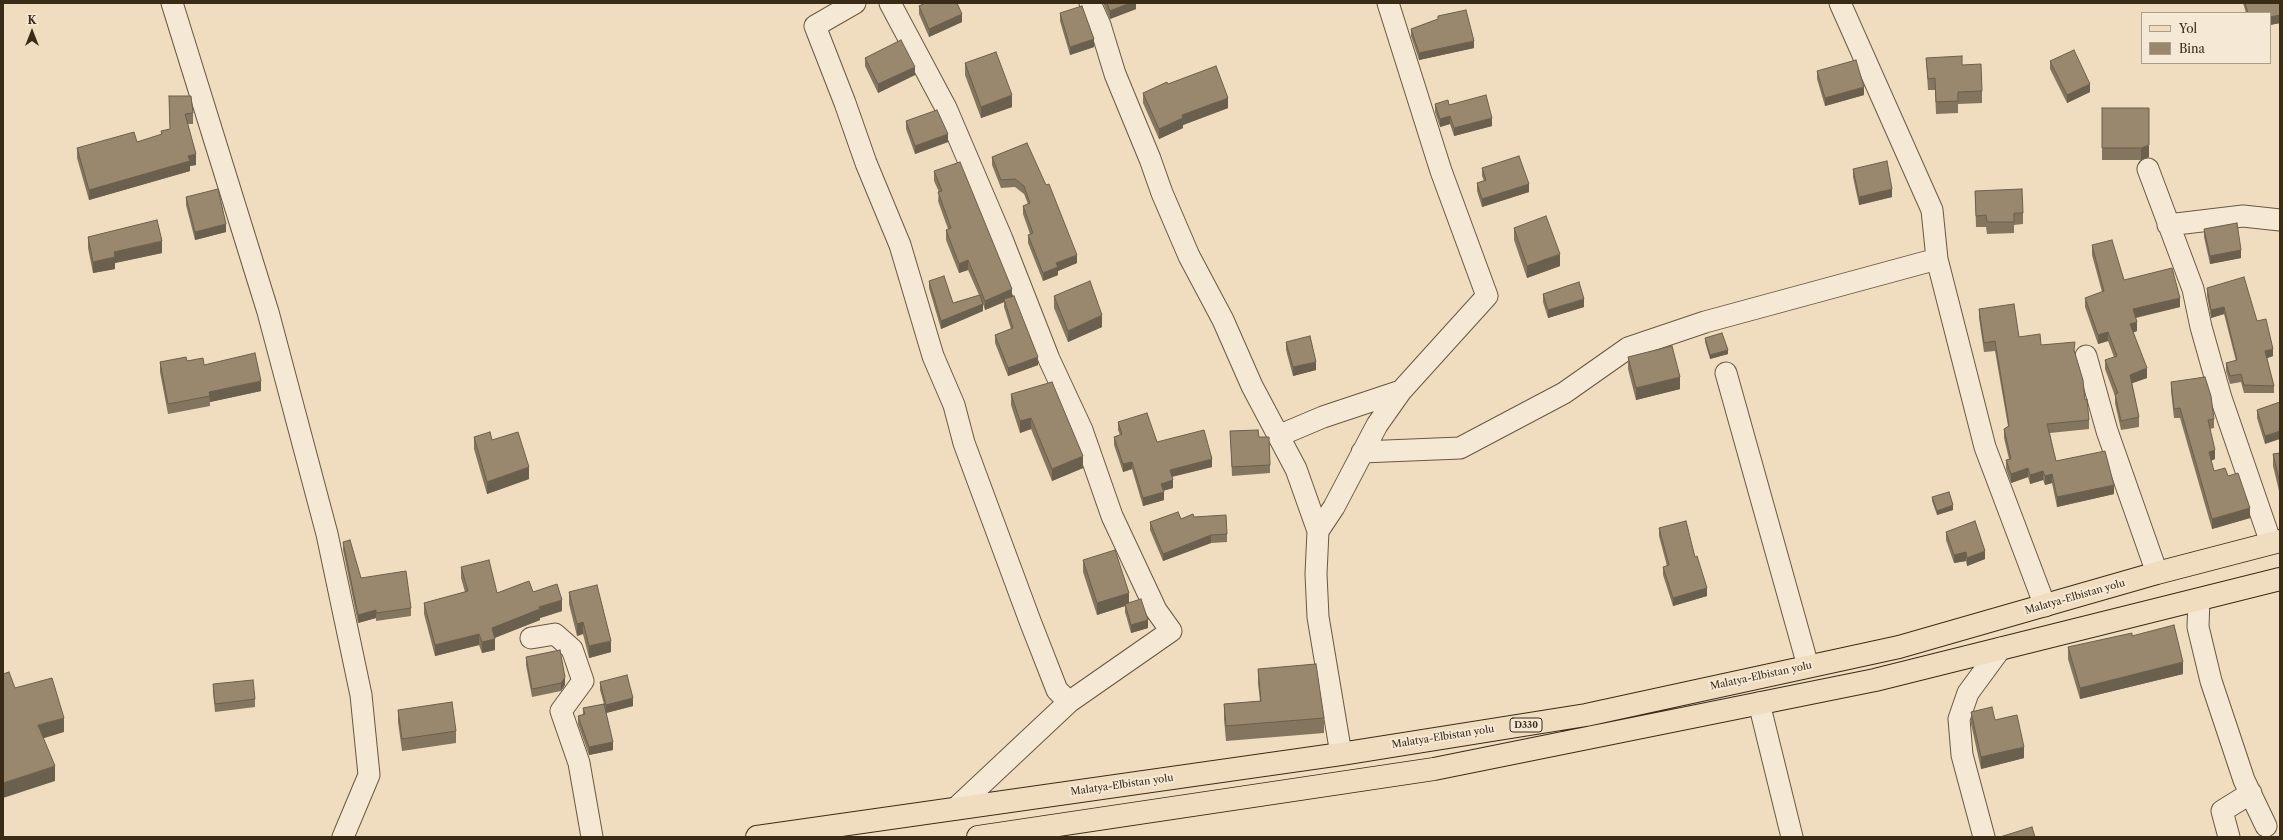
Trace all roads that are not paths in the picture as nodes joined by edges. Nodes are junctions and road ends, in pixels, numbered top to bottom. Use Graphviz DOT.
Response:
graph roads {
  1 [pos="172,3"];
  2 [pos="855,3"];
  3 [pos="890,3"];
  4 [pos="1090,3"];
  5 [pos="1388,3"];
  6 [pos="1840,3"];
  7 [pos="2148,169"];
  8 [pos="2280,220"];
  9 [pos="2168,224"];
  10 [pos="1937,259"];
  11 [pos="2086,356"];
  12 [pos="1726,373"];
  13 [pos="1401,391"];
  14 [pos="1278,436"];
  15 [pos="1362,452"];
  16 [pos="1318,531"];
  17 [pos="2276,542"];
  18 [pos="2157,573"];
  19 [pos="2280,579"];
  20 [pos="2199,599"];
  21 [pos="2045,606"];
  22 [pos="531,638"];
  23 [pos="2001,648"];
  24 [pos="1808,666"];
  25 [pos="1069,702"];
  26 [pos="1759,703"];
  27 [pos="1341,754"];
  28 [pos="2251,793"];
  29 [pos="955,809"];
  30 [pos="2266,826"];
  31 [pos="1021,834"];
  32 [pos="343,837"];
  33 [pos="592,837"];
  34 [pos="757,837"];
  35 [pos="978,837"];
  36 [pos="1792,837"];
  37 [pos="1984,837"];
  38 [pos="2229,837"];
  1 -- 32 [label="street"];
  2 -- 25 [label="street"];
  3 -- 25 [label="street"];
  4 -- 14 [label="street"];
  5 -- 13 [label="street"];
  6 -- 10 [label="street"];
  7 -- 9 [label="street"];
  8 -- 9 [label="street"];
  9 -- 17 [label="street"];
  10 -- 15 [label="street"];
  10 -- 21 [label="street"];
  11 -- 18 [label="street"];
  12 -- 24 [label="street"];
  13 -- 14 [label="street"];
  13 -- 15 [label="street"];
  14 -- 16 [label="street"];
  15 -- 16 [label="street"];
  16 -- 27 [label="street"];
  17 -- 18 [label="main road, Malatya-Elbistan yolu / D330"];
  18 -- 21 [label="main road, Malatya-Elbistan yolu / D330"];
  19 -- 20 [label="main road, D330"];
  20 -- 23 [label="main road, D330"];
  20 -- 28 [label="street"];
  21 -- 24 [label="main road, Malatya-Elbistan yolu / D330"];
  22 -- 33 [label="street"];
  23 -- 26 [label="main road, D330"];
  23 -- 37 [label="street"];
  24 -- 27 [label="main road, Malatya-Elbistan yolu / D330"];
  25 -- 29 [label="street"];
  26 -- 31 [label="main road, D330"];
  26 -- 36 [label="street"];
  27 -- 29 [label="main road, Malatya-Elbistan yolu / D330"];
  28 -- 30 [label="street"];
  28 -- 38 [label="street"];
  29 -- 34 [label="main road, Malatya-Elbistan yolu / D330"];
  31 -- 35 [label="main road, D330"];
}
